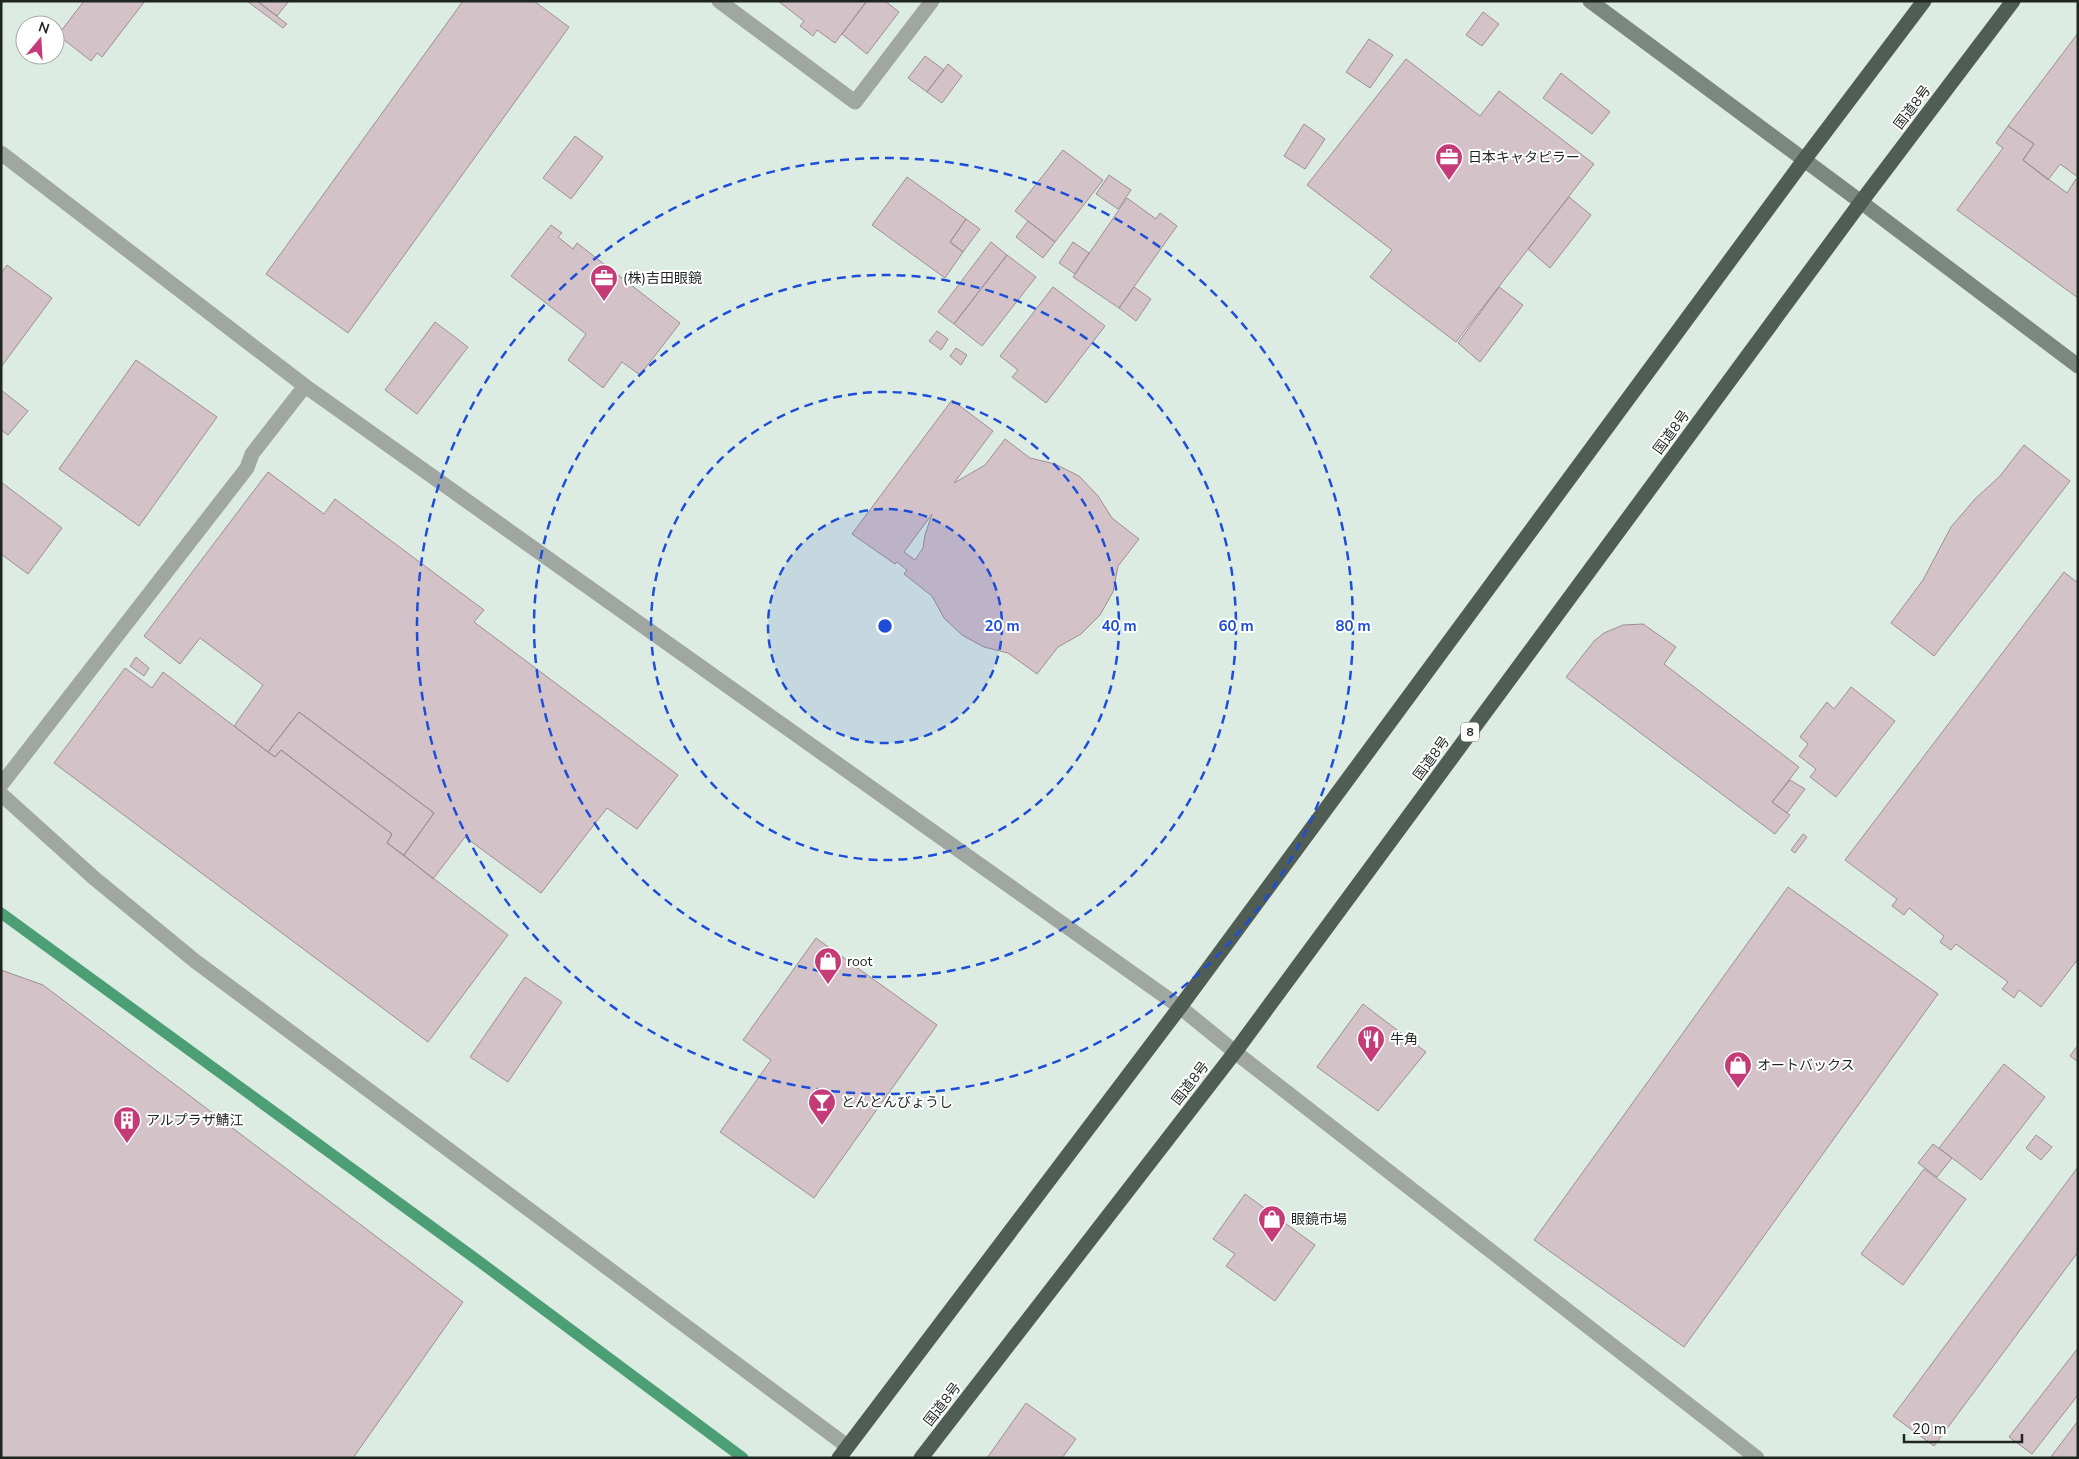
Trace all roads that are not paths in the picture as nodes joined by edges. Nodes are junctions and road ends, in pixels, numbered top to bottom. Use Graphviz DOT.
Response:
graph roads {
  1 [pos="719,1"];
  2 [pos="932,1"];
  3 [pos="1590,1"];
  4 [pos="1924,1"];
  5 [pos="2013,1"];
  6 [pos="1,153"];
  7 [pos="1804,160"];
  8 [pos="1861,202"];
  9 [pos="2078,366"];
  10 [pos="305,386"];
  11 [pos="1,785"];
  12 [pos="1,794"];
  13 [pos="1180,1007"];
  14 [pos="1234,1052"];
  15 [pos="843,1452"];
  16 [pos="921,1458"];
  17 [pos="1757,1458"];
  1 -- 2 [label="street"];
  3 -- 7 [label="street"];
  4 -- 7 [label="highway"];
  5 -- 8 [label="highway, 国道8号 / 8"];
  6 -- 10 [label="street"];
  7 -- 8 [label="street"];
  7 -- 13 [label="highway"];
  8 -- 9 [label="street"];
  8 -- 14 [label="highway, 国道8号 / 8"];
  10 -- 11 [label="street"];
  10 -- 13 [label="street"];
  12 -- 15 [label="street"];
  13 -- 14 [label="street"];
  13 -- 15 [label="highway"];
  14 -- 16 [label="highway, 国道8号 / 8"];
  14 -- 17 [label="street"];
}
